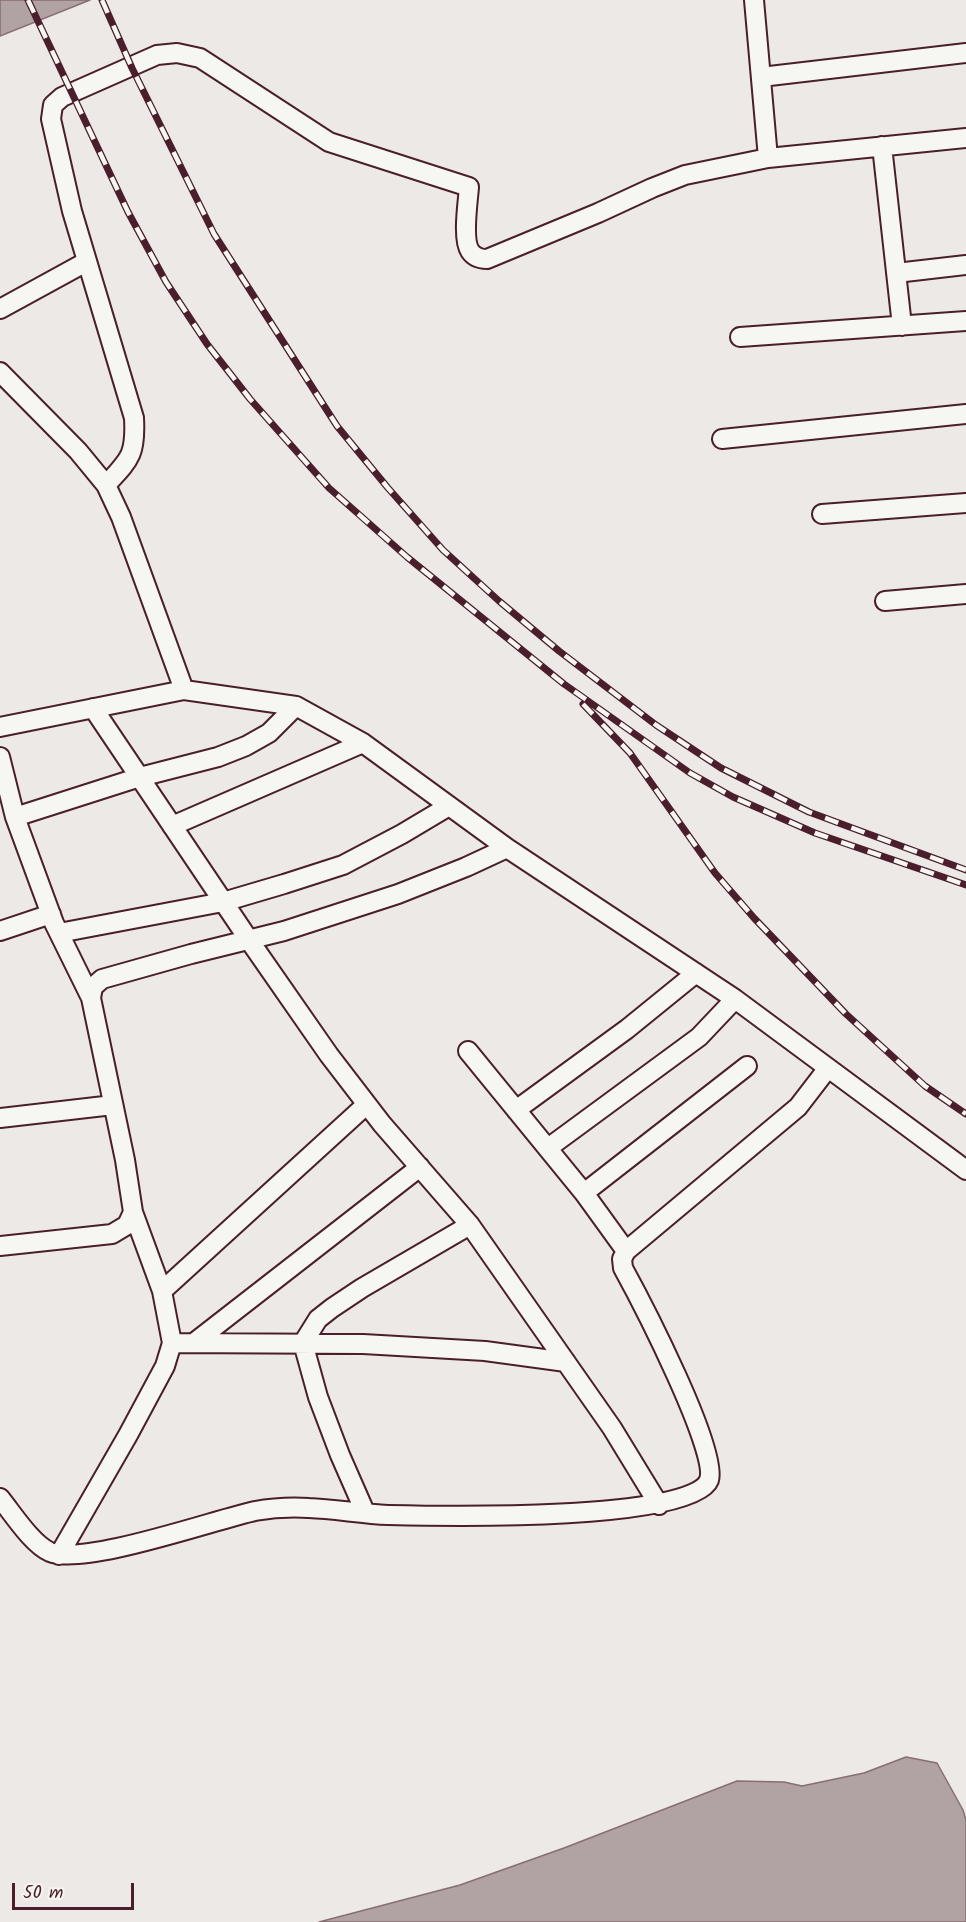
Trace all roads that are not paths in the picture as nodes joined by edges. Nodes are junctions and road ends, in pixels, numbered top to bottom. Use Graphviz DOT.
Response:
graph roads {
  1 [pos="754,0"];
  2 [pos="966,53"];
  3 [pos="761,77"];
  4 [pos="966,138"];
  5 [pos="882,146"];
  6 [pos="768,158"];
  7 [pos="86,262"];
  8 [pos="966,265"];
  9 [pos="896,273"];
  10 [pos="0,309"];
  11 [pos="966,321"];
  12 [pos="902,326"];
  13 [pos="740,337"];
  14 [pos="0,372"];
  15 [pos="966,414"];
  16 [pos="722,439"];
  17 [pos="106,485"];
  18 [pos="966,503"];
  19 [pos="822,514"];
  20 [pos="966,594"];
  21 [pos="885,601"];
  22 [pos="184,690"];
  23 [pos="297,706"];
  24 [pos="93,708"];
  25 [pos="0,727"];
  26 [pos="363,743"];
  27 [pos="0,757"];
  28 [pos="140,777"];
  29 [pos="449,807"];
  30 [pos="15,817"];
  31 [pos="172,826"];
  32 [pos="507,848"];
  33 [pos="223,902"];
  34 [pos="51,914"];
  35 [pos="0,931"];
  36 [pos="59,933"];
  37 [pos="249,940"];
  38 [pos="696,973"];
  39 [pos="91,998"];
  40 [pos="735,999"];
  41 [pos="468,1051"];
  42 [pos="747,1066"];
  43 [pos="828,1068"];
  44 [pos="113,1105"];
  45 [pos="366,1105"];
  46 [pos="516,1110"];
  47 [pos="0,1118"];
  48 [pos="548,1148"];
  49 [pos="420,1167"];
  50 [pos="966,1170"];
  51 [pos="584,1193"];
  52 [pos="133,1212"];
  53 [pos="470,1225"];
  54 [pos="0,1246"];
  55 [pos="626,1251"];
  56 [pos="162,1291"];
  57 [pos="172,1342"];
  58 [pos="195,1342"];
  59 [pos="303,1343"];
  60 [pos="566,1362"];
  61 [pos="0,1498"];
  62 [pos="659,1505"];
  63 [pos="365,1512"];
  64 [pos="59,1555"];
  1 -- 3 [label="street"];
  2 -- 3 [label="street"];
  3 -- 6 [label="street"];
  4 -- 5 [label="street"];
  5 -- 6 [label="street"];
  5 -- 9 [label="street"];
  6 -- 7 [label="street"];
  7 -- 10 [label="street"];
  7 -- 17 [label="street"];
  8 -- 9 [label="street"];
  9 -- 12 [label="street"];
  11 -- 12 [label="street"];
  12 -- 13 [label="street"];
  14 -- 17 [label="street"];
  15 -- 16 [label="street"];
  17 -- 22 [label="street"];
  18 -- 19 [label="street"];
  20 -- 21 [label="street"];
  22 -- 23 [label="street"];
  22 -- 24 [label="street"];
  23 -- 26 [label="street"];
  23 -- 28 [label="street"];
  24 -- 25 [label="street"];
  24 -- 28 [label="street"];
  26 -- 29 [label="street"];
  26 -- 31 [label="street"];
  27 -- 30 [label="street"];
  28 -- 30 [label="street"];
  28 -- 31 [label="street"];
  29 -- 32 [label="street"];
  29 -- 33 [label="street"];
  30 -- 34 [label="street"];
  31 -- 33 [label="street"];
  32 -- 37 [label="street"];
  32 -- 38 [label="street"];
  33 -- 36 [label="street"];
  33 -- 37 [label="street"];
  34 -- 35 [label="street"];
  34 -- 36 [label="street"];
  36 -- 39 [label="street"];
  37 -- 39 [label="street"];
  37 -- 45 [label="street"];
  38 -- 40 [label="street"];
  38 -- 46 [label="street"];
  39 -- 44 [label="street"];
  40 -- 43 [label="street"];
  40 -- 48 [label="street"];
  41 -- 46 [label="street"];
  42 -- 51 [label="street"];
  43 -- 50 [label="street"];
  43 -- 55 [label="street"];
  44 -- 47 [label="street"];
  44 -- 52 [label="street"];
  45 -- 49 [label="street"];
  45 -- 56 [label="street"];
  46 -- 48 [label="street"];
  48 -- 51 [label="street"];
  49 -- 53 [label="street"];
  49 -- 58 [label="street"];
  51 -- 55 [label="street"];
  52 -- 54 [label="street"];
  52 -- 56 [label="street"];
  53 -- 59 [label="street"];
  53 -- 60 [label="street"];
  55 -- 62 [label="street"];
  56 -- 57 [label="street"];
  57 -- 58 [label="street"];
  57 -- 64 [label="street"];
  58 -- 59 [label="street"];
  59 -- 60 [label="street"];
  59 -- 63 [label="street"];
  60 -- 62 [label="street"];
  61 -- 64 [label="street"];
  62 -- 63 [label="street"];
  63 -- 64 [label="street"];
}
